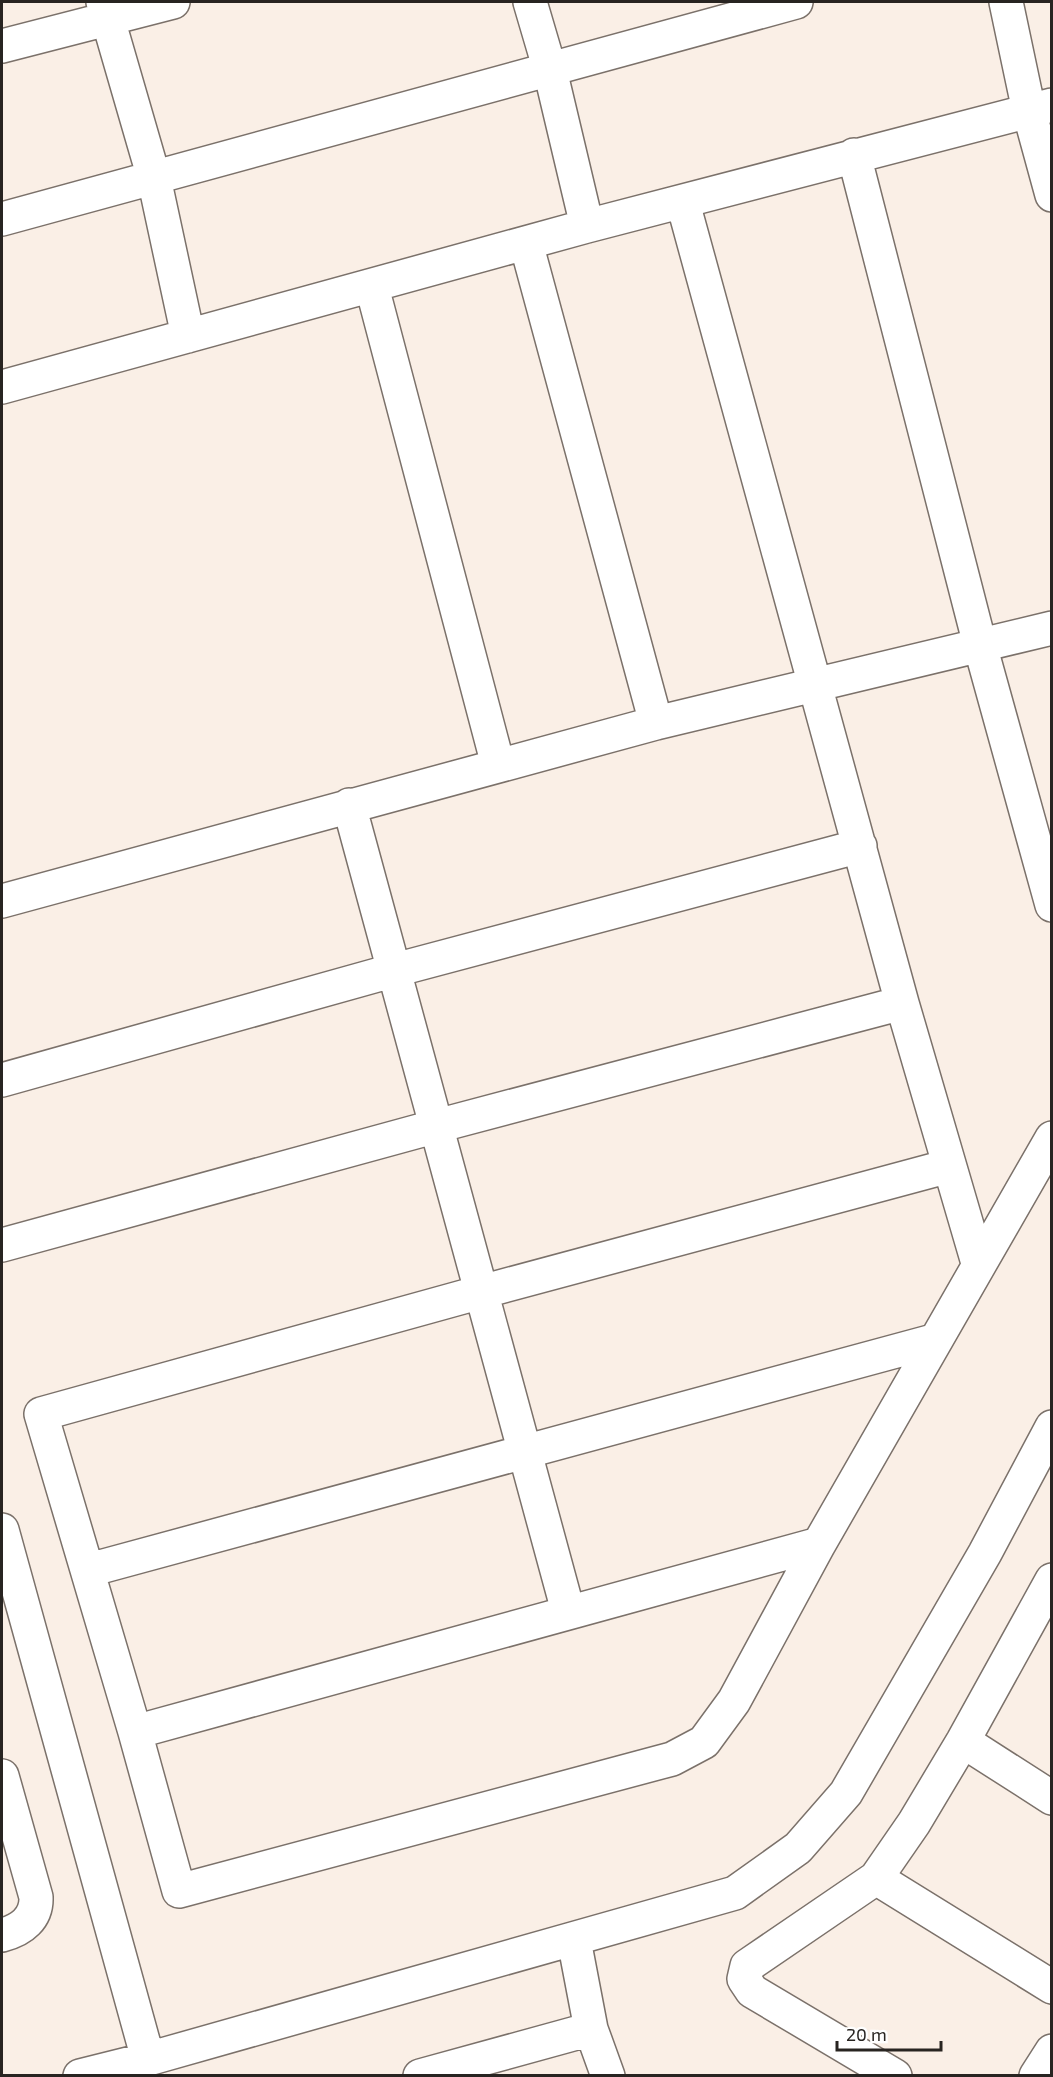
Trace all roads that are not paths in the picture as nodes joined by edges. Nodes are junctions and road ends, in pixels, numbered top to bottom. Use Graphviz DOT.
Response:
graph roads {
  1 [pos="173,2"];
  2 [pos="530,2"];
  3 [pos="796,2"];
  4 [pos="1006,2"];
  5 [pos="105,10"];
  6 [pos="2,46"];
  7 [pos="550,70"];
  8 [pos="1040,108"];
  9 [pos="854,155"];
  10 [pos="154,178"];
  11 [pos="1052,195"];
  12 [pos="683,203"];
  13 [pos="2,219"];
  14 [pos="587,226"];
  15 [pos="526,243"];
  16 [pos="372,287"];
  17 [pos="188,336"];
  18 [pos="2,387"];
  19 [pos="1052,628"];
  20 [pos="980,645"];
  21 [pos="815,683"];
  22 [pos="656,723"];
  23 [pos="498,765"];
  24 [pos="349,805"];
  25 [pos="860,846"];
  26 [pos="2,901"];
  27 [pos="1052,904"];
  28 [pos="395,970"];
  29 [pos="902,1003"];
  30 [pos="2,1080"];
  31 [pos="436,1126"];
  32 [pos="1052,1138"];
  33 [pos="949,1166"];
  34 [pos="2,1245"];
  35 [pos="978,1263"];
  36 [pos="481,1292"];
  37 [pos="933,1341"];
  38 [pos="1052,1427"];
  39 [pos="524,1452"];
  40 [pos="2,1530"];
  41 [pos="819,1544"];
  42 [pos="89,1570"];
  43 [pos="10,1594"];
  44 [pos="1048,1596"];
  45 [pos="568,1611"];
  46 [pos="135,1732"];
  47 [pos="963,1741"];
  48 [pos="2,1776"];
  49 [pos="1052,1798"];
  50 [pos="876,1878"];
  51 [pos="5,1934"];
  52 [pos="574,1940"];
  53 [pos="1052,1988"];
  54 [pos="591,2029"];
  55 [pos="1052,2051"];
  56 [pos="148,2060"];
  57 [pos="80,2076"];
  58 [pos="420,2076"];
  59 [pos="608,2076"];
  60 [pos="895,2076"];
  61 [pos="1036,2076"];
  1 -- 5 [label="street"];
  2 -- 7 [label="street"];
  3 -- 7 [label="street"];
  4 -- 8 [label="street"];
  5 -- 6 [label="street"];
  5 -- 10 [label="street"];
  7 -- 10 [label="street"];
  7 -- 14 [label="street"];
  8 -- 9 [label="street"];
  8 -- 11 [label="street"];
  9 -- 12 [label="street"];
  9 -- 20 [label="street"];
  10 -- 13 [label="street"];
  10 -- 17 [label="street"];
  12 -- 14 [label="street"];
  12 -- 21 [label="street"];
  14 -- 15 [label="street"];
  15 -- 16 [label="street"];
  15 -- 22 [label="street"];
  16 -- 17 [label="street"];
  16 -- 23 [label="street"];
  17 -- 18 [label="street"];
  19 -- 20 [label="street"];
  20 -- 21 [label="street"];
  20 -- 27 [label="street"];
  21 -- 22 [label="street"];
  21 -- 25 [label="street"];
  22 -- 23 [label="street"];
  23 -- 24 [label="street"];
  24 -- 26 [label="street"];
  24 -- 28 [label="street"];
  25 -- 28 [label="street"];
  25 -- 29 [label="street"];
  28 -- 30 [label="street"];
  28 -- 31 [label="street"];
  29 -- 31 [label="street"];
  29 -- 33 [label="street"];
  31 -- 34 [label="street"];
  31 -- 36 [label="street"];
  32 -- 35 [label="street"];
  33 -- 35 [label="street"];
  33 -- 36 [label="street"];
  35 -- 37 [label="street"];
  36 -- 39 [label="street"];
  36 -- 42 [label="street"];
  37 -- 39 [label="street"];
  37 -- 41 [label="street"];
  38 -- 52 [label="street"];
  39 -- 42 [label="street"];
  39 -- 45 [label="street"];
  40 -- 43 [label="street"];
  41 -- 45 [label="street"];
  41 -- 46 [label="street"];
  42 -- 46 [label="street"];
  43 -- 56 [label="street"];
  44 -- 47 [label="street"];
  45 -- 46 [label="street"];
  47 -- 49 [label="street"];
  47 -- 50 [label="street"];
  48 -- 51 [label="street"];
  50 -- 53 [label="street"];
  50 -- 60 [label="street"];
  52 -- 54 [label="street"];
  52 -- 56 [label="street"];
  54 -- 58 [label="street"];
  54 -- 59 [label="street"];
  55 -- 61 [label="street"];
  56 -- 57 [label="street"];
}
